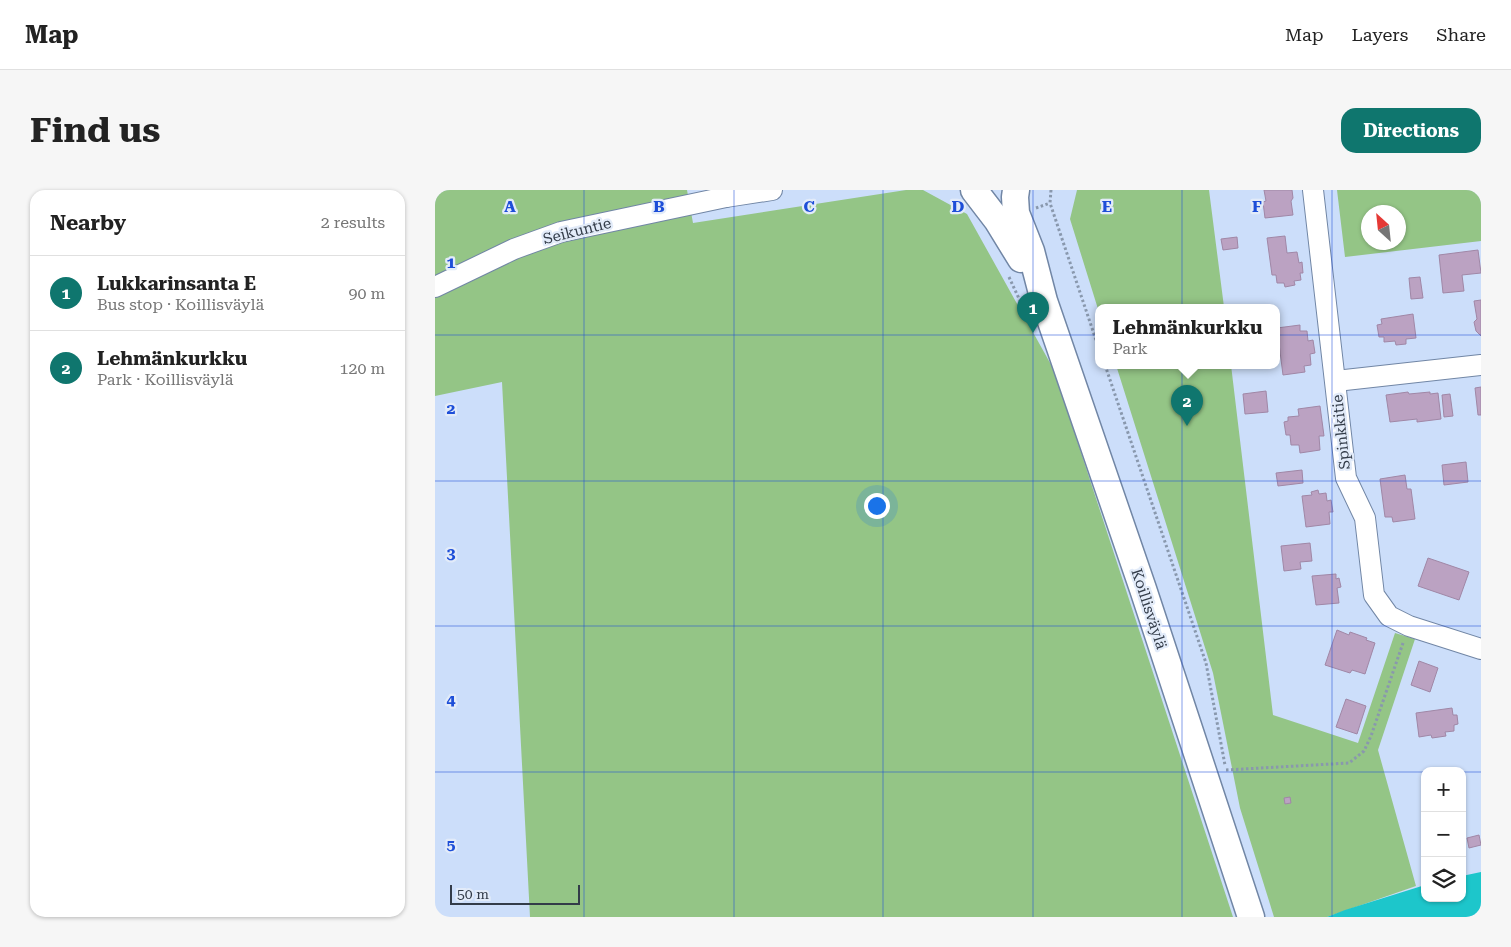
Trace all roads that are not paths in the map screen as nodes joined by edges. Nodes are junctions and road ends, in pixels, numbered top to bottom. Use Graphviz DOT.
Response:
graph roads {
  1 [pos="772,190"];
  2 [pos="974,190"];
  3 [pos="1009,190"];
  4 [pos="1016,190"];
  5 [pos="1313,190"];
  6 [pos="724,194"];
  7 [pos="435,287"];
  8 [pos="1044,301"];
  9 [pos="1481,365"];
  10 [pos="1336,381"];
  11 [pos="1481,649"];
  12 [pos="1251,917"];
  1 -- 6 [label="street, Seikuntie"];
  2 -- 3 [label="main road"];
  2 -- 8 [label="main road, Koillisväylä"];
  4 -- 8 [label="main road, Koillisväylä"];
  5 -- 10 [label="street, Spinkkitie"];
  6 -- 7 [label="street, Seikuntie"];
  8 -- 12 [label="main road, Koillisväylä"];
  9 -- 10 [label="street, Spinkkitie"];
  10 -- 11 [label="street, Spinkkitie"];
}
